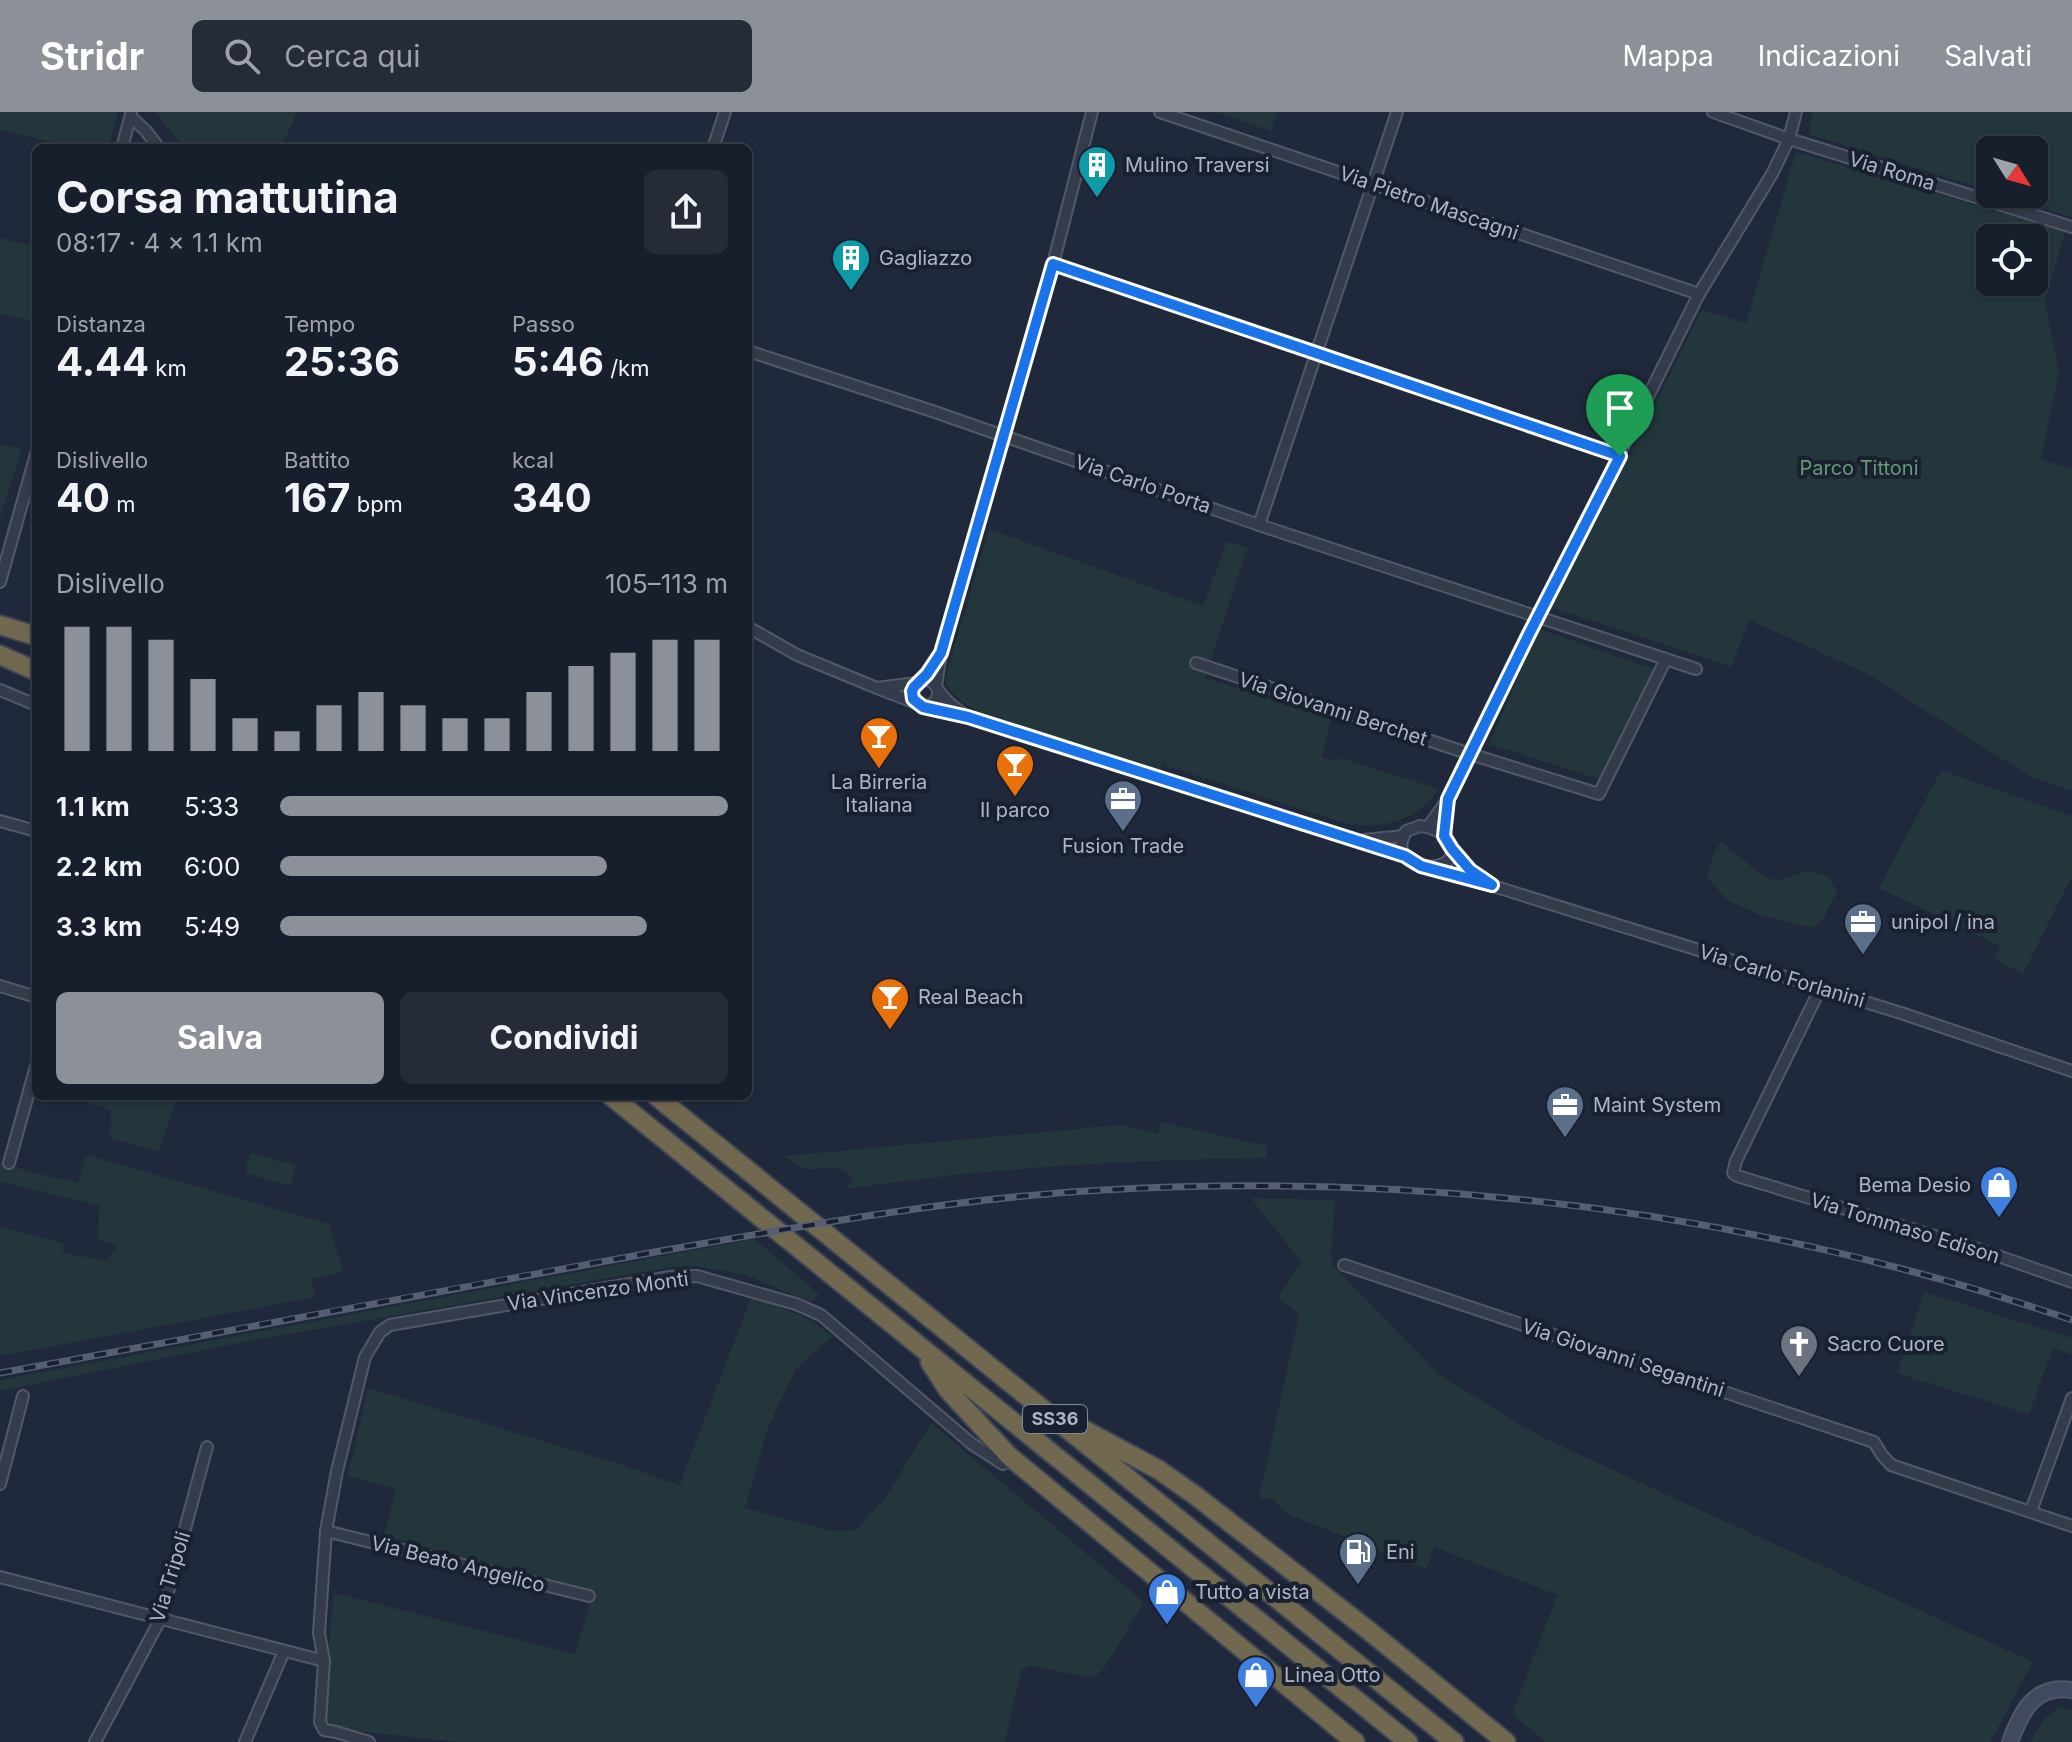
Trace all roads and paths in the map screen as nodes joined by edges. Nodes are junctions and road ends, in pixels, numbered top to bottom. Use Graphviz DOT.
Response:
graph roads {
  1 [pos="725,112"];
  2 [pos="1092,112"];
  3 [pos="1160,112"];
  4 [pos="1397,112"];
  5 [pos="1713,112"];
  6 [pos="1796,112"];
  7 [pos="131,115"];
  8 [pos="1789,139"];
  9 [pos="126,144"];
  10 [pos="156,144"];
  11 [pos="714,144"];
  12 [pos="1373,184"];
  13 [pos="2072,227"];
  14 [pos="1053,264"];
  15 [pos="1699,294"];
  16 [pos="752,352"];
  17 [pos="1316,354"];
  18 [pos="1003,436"];
  19 [pos="1620,456"];
  20 [pos="32,468"];
  21 [pos="1259,525"];
  22 [pos="0,582"];
  23 [pos="1538,616"];
  24 [pos="0,625"];
  25 [pos="752,629"];
  26 [pos="32,635"];
  27 [pos="941,653"];
  28 [pos="0,655"];
  29 [pos="1666,659"];
  30 [pos="1196,663"];
  31 [pos="32,669"];
  32 [pos="1696,669"];
  33 [pos="918,682"];
  34 [pos="877,688"];
  35 [pos="937,688"];
  36 [pos="0,690"];
  37 [pos="32,703"];
  38 [pos="916,703"];
  39 [pos="928,707"];
  40 [pos="968,717"];
  41 [pos="1470,754"];
  42 [pos="1448,799"];
  43 [pos="0,821"];
  44 [pos="1428,827"];
  45 [pos="32,830"];
  46 [pos="1404,836"];
  47 [pos="1444,836"];
  48 [pos="1354,840"];
  49 [pos="1452,849"];
  50 [pos="1405,856"];
  51 [pos="1432,867"];
  52 [pos="1492,885"];
  53 [pos="0,986"];
  54 [pos="1820,989"];
  55 [pos="32,996"];
  56 [pos="2072,1071"];
  57 [pos="32,1080"];
  58 [pos="616,1100"];
  59 [pos="661,1100"];
  60 [pos="9,1163"];
  61 [pos="1344,1265"];
  62 [pos="2072,1282"];
  63 [pos="920,1346"];
  64 [pos="23,1396"];
  65 [pos="2072,1398"];
  66 [pos="1038,1405"];
  67 [pos="207,1447"];
  68 [pos="1006,1460"];
  69 [pos="0,1484"];
  70 [pos="2031,1511"];
  71 [pos="2072,1526"];
  72 [pos="326,1531"];
  73 [pos="0,1577"];
  74 [pos="589,1596"];
  75 [pos="161,1618"];
  76 [pos="284,1651"];
  77 [pos="324,1661"];
  78 [pos="2072,1690"];
  79 [pos="95,1742"];
  80 [pos="245,1742"];
  81 [pos="369,1742"];
  82 [pos="1355,1742"];
  83 [pos="1408,1742"];
  84 [pos="1454,1742"];
  85 [pos="1506,1742"];
  86 [pos="2010,1742"];
  1 -- 11 [label="street"];
  2 -- 14 [label="street"];
  3 -- 12 [label="street, Via Pietro Mascagni"];
  4 -- 12 [label="street"];
  5 -- 8 [label="street, Via Roma"];
  6 -- 8 [label="street"];
  7 -- 9 [label="street"];
  7 -- 10 [label="street"];
  8 -- 13 [label="street, Via Roma"];
  8 -- 15 [label="street"];
  12 -- 15 [label="street, Via Pietro Mascagni"];
  12 -- 17 [label="street"];
  14 -- 17 [label="street"];
  14 -- 18 [label="street"];
  15 -- 19 [label="street"];
  16 -- 18 [label="street, Via Carlo Porta"];
  17 -- 19 [label="street"];
  17 -- 21 [label="street"];
  18 -- 21 [label="street, Via Carlo Porta"];
  18 -- 27 [label="street"];
  19 -- 23 [label="street"];
  20 -- 22 [label="street"];
  21 -- 23 [label="street, Via Carlo Porta"];
  23 -- 29 [label="street, Via Carlo Porta"];
  23 -- 41 [label="street"];
  24 -- 26 [label="highway"];
  25 -- 34 [label="street"];
  27 -- 33 [label="street"];
  27 -- 35 [label="street"];
  28 -- 31 [label="highway"];
  29 -- 32 [label="street, Via Carlo Porta"];
  29 -- 41 [label="street, Via Giovanni Berchet"];
  30 -- 41 [label="street, Via Giovanni Berchet"];
  33 -- 34 [label="street"];
  33 -- 35 [label="street"];
  33 -- 38 [label="street"];
  34 -- 38 [label="street"];
  35 -- 39 [label="street"];
  35 -- 40 [label="street"];
  36 -- 37 [label="street"];
  38 -- 39 [label="street"];
  39 -- 40 [label="street"];
  40 -- 48 [label="street"];
  41 -- 42 [label="street"];
  42 -- 44 [label="street"];
  42 -- 47 [label="street"];
  43 -- 45 [label="street"];
  44 -- 46 [label="street"];
  44 -- 47 [label="street"];
  46 -- 48 [label="street"];
  46 -- 50 [label="street"];
  47 -- 49 [label="street"];
  48 -- 50 [label="street"];
  49 -- 51 [label="street"];
  49 -- 52 [label="street, Via Carlo Forlanini"];
  50 -- 51 [label="street"];
  51 -- 52 [label="street, Via Carlo Forlanini"];
  52 -- 54 [label="street, Via Carlo Forlanini"];
  53 -- 55 [label="street"];
  54 -- 56 [label="street, Via Carlo Forlanini"];
  54 -- 62 [label="street, Via Tommaso Edison"];
  57 -- 60 [label="street"];
  58 -- 63 [label="highway, SS36"];
  59 -- 66 [label="highway, SS36"];
  61 -- 70 [label="street, Via Giovanni Segantini"];
  63 -- 68 [label="highway"];
  63 -- 83 [label="highway, SS36"];
  64 -- 69 [label="street"];
  65 -- 70 [label="street"];
  66 -- 84 [label="highway, SS36"];
  66 -- 85 [label="highway"];
  67 -- 75 [label="street, Via Tripoli"];
  68 -- 72 [label="street, Via Vincenzo Monti"];
  68 -- 82 [label="highway"];
  70 -- 71 [label="street"];
  72 -- 74 [label="street, Via Beato Angelico"];
  72 -- 77 [label="street, Via Vincenzo Monti"];
  73 -- 75 [label="street"];
  75 -- 76 [label="street"];
  75 -- 79 [label="street, Via Tripoli"];
  76 -- 77 [label="street"];
  76 -- 80 [label="street"];
  77 -- 81 [label="street, Via Vincenzo Monti"];
  78 -- 86 [label="street"];
}
